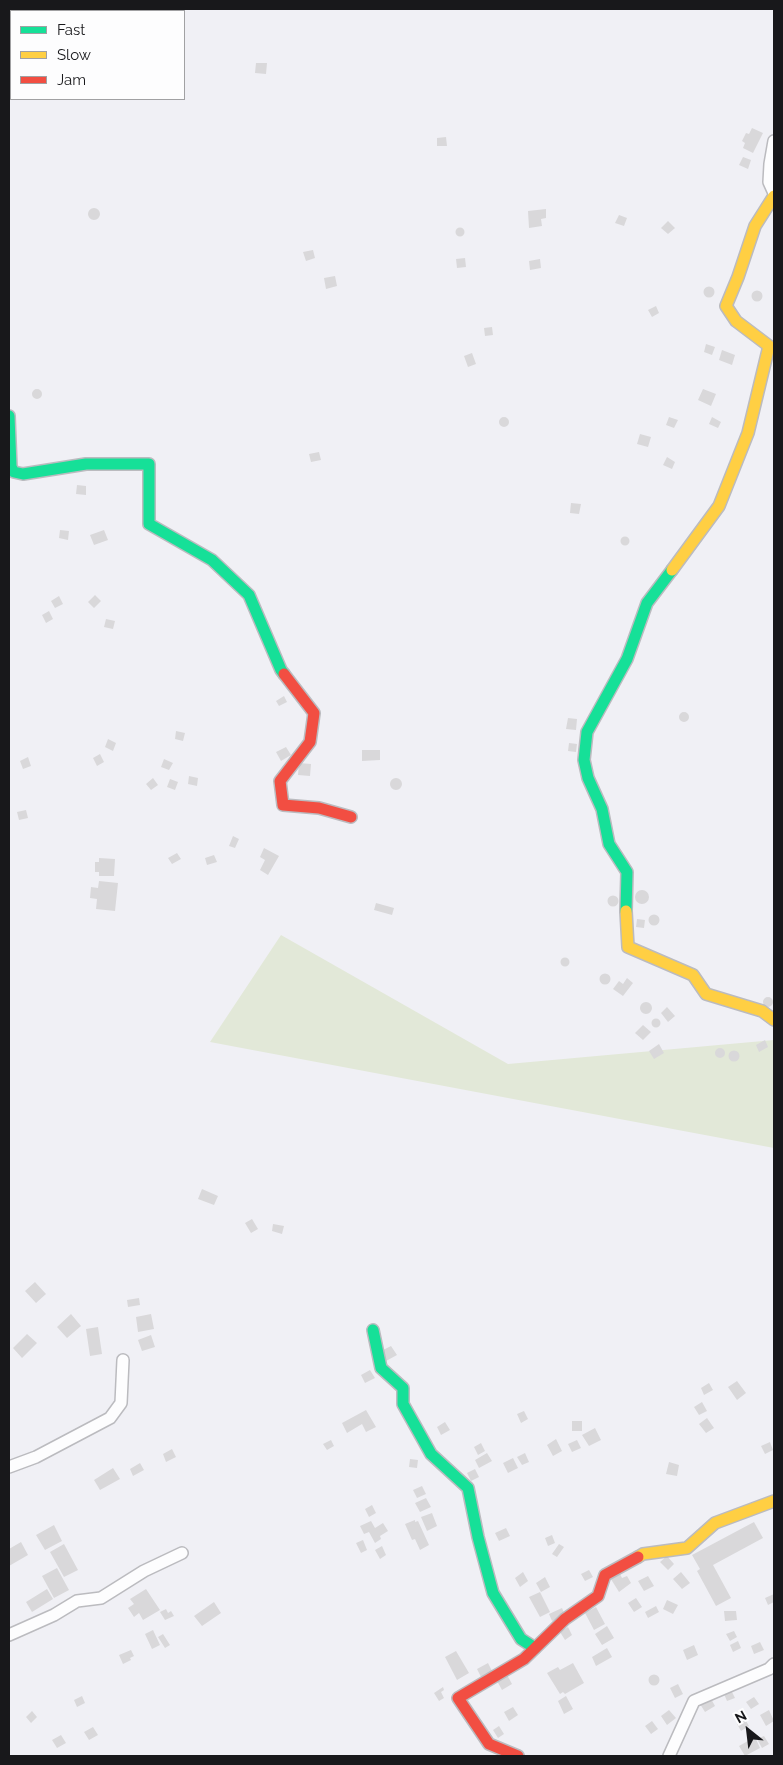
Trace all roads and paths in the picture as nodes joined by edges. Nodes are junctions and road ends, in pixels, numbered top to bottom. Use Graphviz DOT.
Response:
graph roads {
  1 [pos="774,140"];
  2 [pos="774,194"];
  3 [pos="9,416"];
  4 [pos="351,816"];
  5 [pos="774,1020"];
  6 [pos="373,1330"];
  7 [pos="123,1360"];
  8 [pos="9,1467"];
  9 [pos="774,1501"];
  10 [pos="182,1553"];
  11 [pos="9,1635"];
  12 [pos="535,1648"];
  13 [pos="774,1664"];
  14 [pos="518,1756"];
  15 [pos="669,1756"];
  1 -- 2 [label="street"];
  2 -- 5 [label="street"];
  3 -- 4 [label="street"];
  6 -- 12 [label="street"];
  7 -- 8 [label="street"];
  9 -- 12 [label="street"];
  10 -- 11 [label="street"];
  12 -- 14 [label="street"];
  13 -- 15 [label="street"];
}
